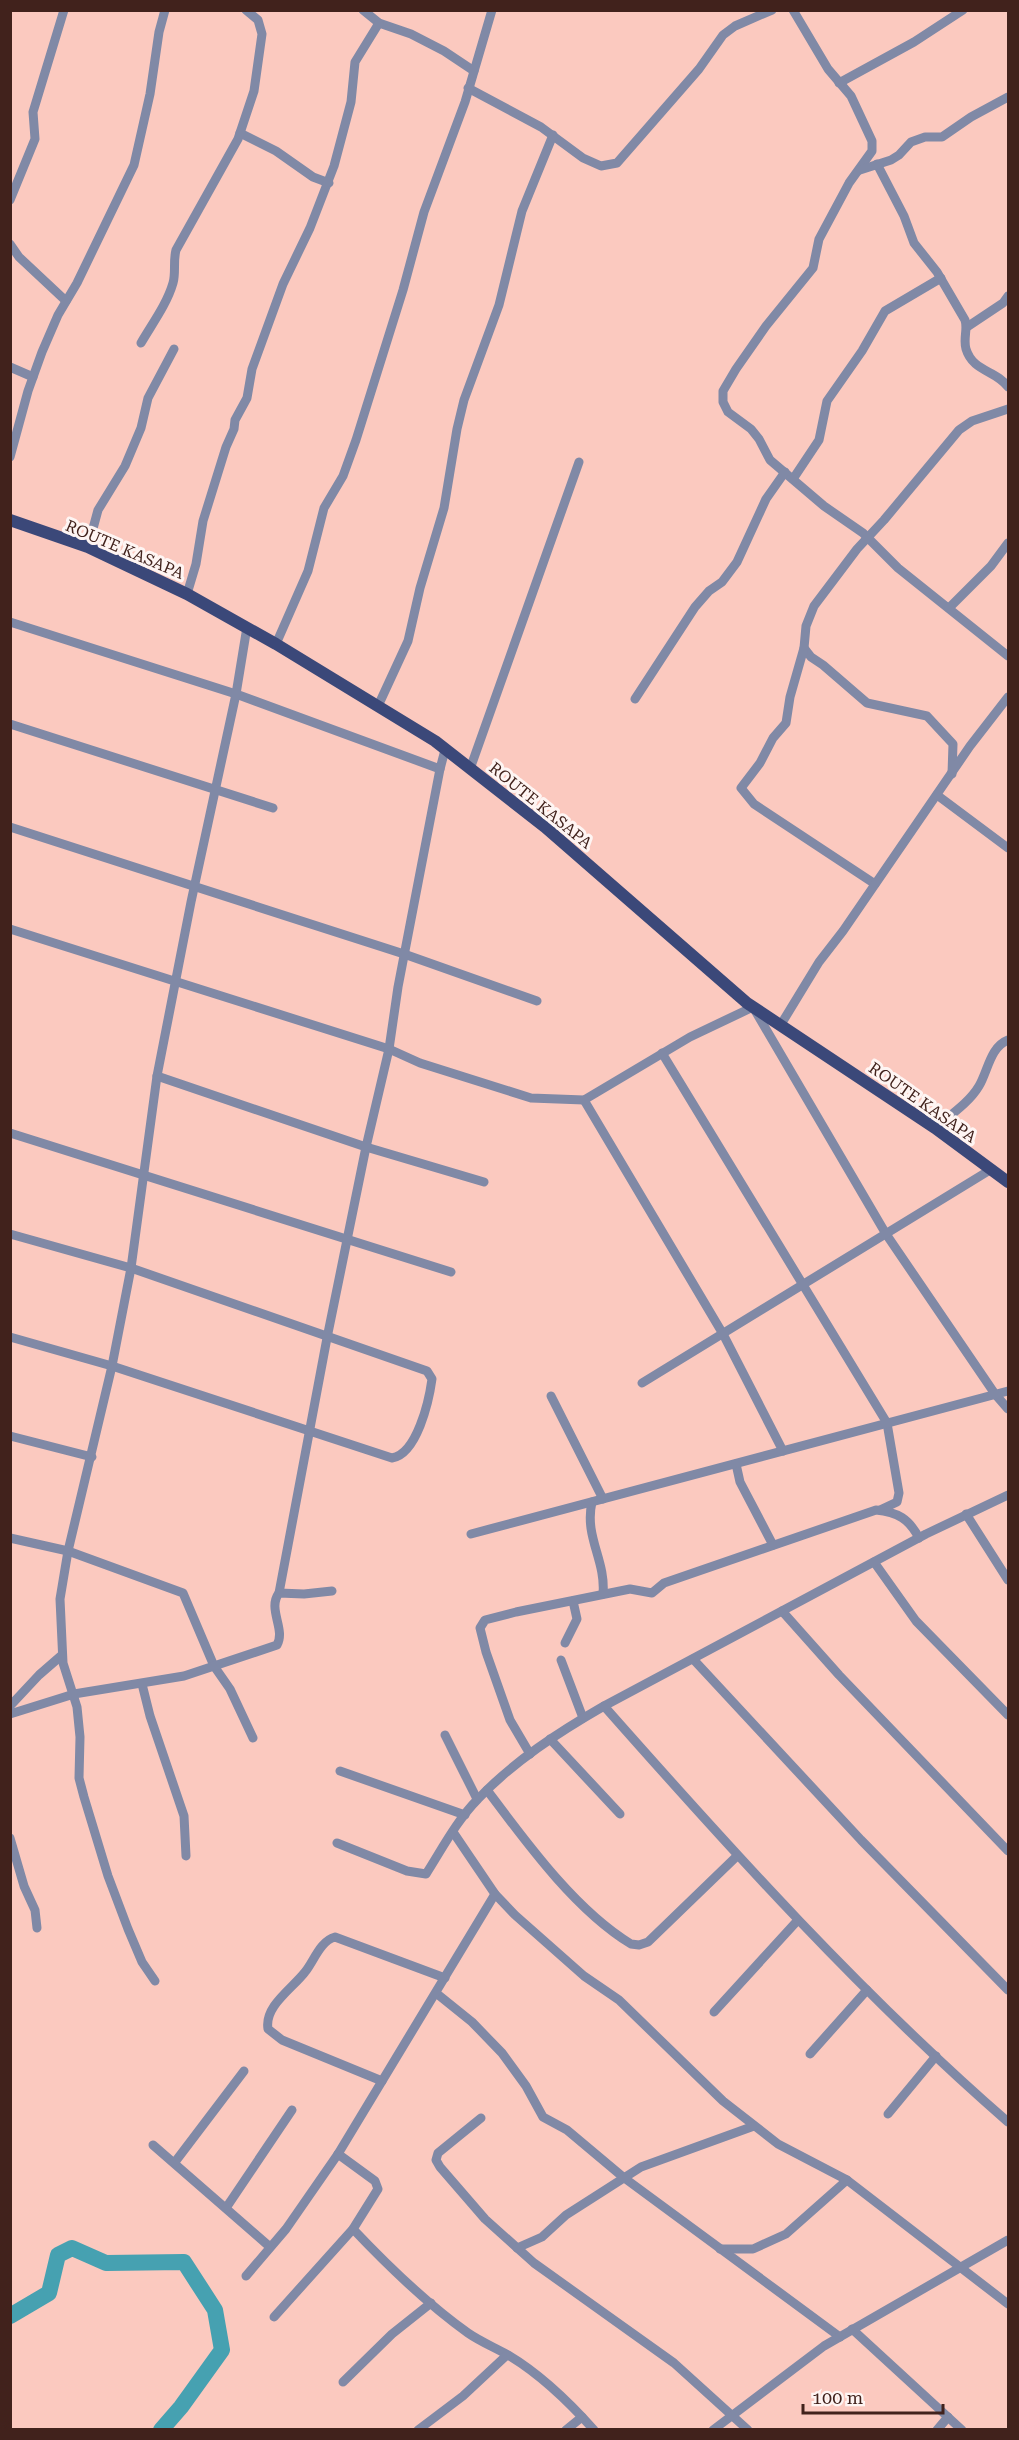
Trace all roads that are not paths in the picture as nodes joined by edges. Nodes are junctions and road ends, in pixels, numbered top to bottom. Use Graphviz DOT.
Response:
graph roads {
  1 [pos="64,10"];
  2 [pos="165,10"];
  3 [pos="246,10"];
  4 [pos="363,10"];
  5 [pos="492,10"];
  6 [pos="772,10"];
  7 [pos="793,10"];
  8 [pos="963,10"];
  9 [pos="379,23"];
  10 [pos="474,71"];
  11 [pos="839,83"];
  12 [pos="468,88"];
  13 [pos="1008,97"];
  14 [pos="240,133"];
  15 [pos="553,135"];
  16 [pos="877,164"];
  17 [pos="860,170"];
  18 [pos="328,183"];
  19 [pos="10,200"];
  20 [pos="10,244"];
  21 [pos="941,278"];
  22 [pos="1008,296"];
  23 [pos="66,301"];
  24 [pos="967,327"];
  25 [pos="141,343"];
  26 [pos="174,350"];
  27 [pos="10,367"];
  28 [pos="33,377"];
  29 [pos="1008,387"];
  30 [pos="1008,409"];
  31 [pos="10,457"];
  32 [pos="579,462"];
  33 [pos="785,472"];
  34 [pos="793,479"];
  35 [pos="11,524"];
  36 [pos="868,537"];
  37 [pos="1008,543"];
  38 [pos="88,547"];
  39 [pos="187,594"];
  40 [pos="949,608"];
  41 [pos="10,622"];
  42 [pos="247,627"];
  43 [pos="276,644"];
  44 [pos="804,648"];
  45 [pos="1008,656"];
  46 [pos="236,694"];
  47 [pos="1008,697"];
  48 [pos="635,699"];
  49 [pos="378,706"];
  50 [pos="10,724"];
  51 [pos="446,750"];
  52 [pos="440,769"];
  53 [pos="470,769"];
  54 [pos="952,775"];
  55 [pos="216,790"];
  56 [pos="937,795"];
  57 [pos="273,808"];
  58 [pos="10,827"];
  59 [pos="1008,848"];
  60 [pos="875,884"];
  61 [pos="195,886"];
  62 [pos="10,928"];
  63 [pos="404,954"];
  64 [pos="176,983"];
  65 [pos="537,1000"];
  66 [pos="753,1007"];
  67 [pos="780,1026"];
  68 [pos="1008,1040"];
  69 [pos="389,1049"];
  70 [pos="662,1053"];
  71 [pos="158,1076"];
  72 [pos="584,1100"];
  73 [pos="934,1128"];
  74 [pos="10,1133"];
  75 [pos="366,1147"];
  76 [pos="990,1170"];
  77 [pos="142,1173"];
  78 [pos="484,1182"];
  79 [pos="1008,1182"];
  80 [pos="10,1234"];
  81 [pos="886,1234"];
  82 [pos="348,1240"];
  83 [pos="130,1268"];
  84 [pos="451,1272"];
  85 [pos="805,1284"];
  86 [pos="723,1334"];
  87 [pos="10,1337"];
  88 [pos="327,1338"];
  89 [pos="112,1366"];
  90 [pos="642,1383"];
  91 [pos="1008,1391"];
  92 [pos="995,1394"];
  93 [pos="552,1396"];
  94 [pos="1008,1409"];
  95 [pos="887,1423"];
  96 [pos="310,1430"];
  97 [pos="10,1437"];
  98 [pos="783,1451"];
  99 [pos="92,1457"];
  100 [pos="736,1464"];
  101 [pos="1008,1495"];
  102 [pos="603,1499"];
  103 [pos="592,1502"];
  104 [pos="880,1510"];
  105 [pos="966,1514"];
  106 [pos="471,1534"];
  107 [pos="10,1538"];
  108 [pos="919,1538"];
  109 [pos="773,1545"];
  110 [pos="68,1551"];
  111 [pos="874,1562"];
  112 [pos="1008,1580"];
  113 [pos="332,1591"];
  114 [pos="279,1593"];
  115 [pos="603,1594"];
  116 [pos="573,1600"];
  117 [pos="783,1611"];
  118 [pos="565,1643"];
  119 [pos="62,1655"];
  120 [pos="693,1659"];
  121 [pos="561,1660"];
  122 [pos="214,1666"];
  123 [pos="142,1684"];
  124 [pos="74,1694"];
  125 [pos="10,1706"];
  126 [pos="604,1706"];
  127 [pos="10,1714"];
  128 [pos="1008,1715"];
  129 [pos="583,1718"];
  130 [pos="445,1735"];
  131 [pos="253,1738"];
  132 [pos="550,1739"];
  133 [pos="530,1754"];
  134 [pos="340,1771"];
  135 [pos="488,1790"];
  136 [pos="477,1800"];
  137 [pos="620,1814"];
  138 [pos="465,1815"];
  139 [pos="453,1832"];
  140 [pos="10,1838"];
  141 [pos="337,1843"];
  142 [pos="1008,1851"];
  143 [pos="186,1856"];
  144 [pos="737,1856"];
  145 [pos="495,1894"];
  146 [pos="798,1920"];
  147 [pos="37,1928"];
  148 [pos="446,1978"];
  149 [pos="155,1981"];
  150 [pos="867,1990"];
  151 [pos="1008,1990"];
  152 [pos="436,1993"];
  153 [pos="714,2012"];
  154 [pos="810,2054"];
  155 [pos="936,2056"];
  156 [pos="244,2071"];
  157 [pos="382,2080"];
  158 [pos="292,2110"];
  159 [pos="888,2114"];
  160 [pos="481,2118"];
  161 [pos="1008,2122"];
  162 [pos="754,2126"];
  163 [pos="153,2145"];
  164 [pos="338,2154"];
  165 [pos="175,2162"];
  166 [pos="623,2177"];
  167 [pos="847,2180"];
  168 [pos="226,2208"];
  169 [pos="353,2229"];
  170 [pos="1008,2240"];
  171 [pos="270,2247"];
  172 [pos="517,2248"];
  173 [pos="719,2249"];
  174 [pos="959,2267"];
  175 [pos="246,2276"];
  176 [pos="431,2303"];
  177 [pos="1008,2304"];
  178 [pos="274,2316"];
  179 [pos="852,2330"];
  180 [pos="840,2337"];
  181 [pos="507,2355"];
  182 [pos="343,2382"];
  183 [pos="731,2415"];
  184 [pos="582,2417"];
  185 [pos="948,2417"];
  186 [pos="418,2430"];
  187 [pos="566,2430"];
  188 [pos="594,2430"];
  189 [pos="713,2430"];
  190 [pos="748,2430"];
  191 [pos="937,2430"];
  192 [pos="962,2430"];
  1 -- 19 [label="street"];
  2 -- 23 [label="street"];
  3 -- 14 [label="street"];
  4 -- 9 [label="street"];
  5 -- 10 [label="street"];
  6 -- 15 [label="street"];
  7 -- 11 [label="street"];
  8 -- 11 [label="street"];
  9 -- 10 [label="street"];
  9 -- 18 [label="street"];
  10 -- 12 [label="street"];
  11 -- 17 [label="street"];
  12 -- 15 [label="street"];
  12 -- 43 [label="street"];
  13 -- 16 [label="street"];
  14 -- 18 [label="street"];
  14 -- 25 [label="street"];
  15 -- 49 [label="street"];
  16 -- 17 [label="street"];
  16 -- 21 [label="street"];
  17 -- 33 [label="street"];
  18 -- 39 [label="street"];
  20 -- 23 [label="street"];
  21 -- 24 [label="street"];
  21 -- 34 [label="street"];
  22 -- 24 [label="street"];
  23 -- 28 [label="street"];
  24 -- 29 [label="street"];
  26 -- 38 [label="street"];
  27 -- 28 [label="street"];
  28 -- 31 [label="street"];
  30 -- 36 [label="street"];
  32 -- 53 [label="street"];
  33 -- 34 [label="street"];
  33 -- 48 [label="street"];
  34 -- 36 [label="street"];
  35 -- 38 [label="main road, ROUTE KASAPA"];
  36 -- 40 [label="street"];
  36 -- 44 [label="street"];
  37 -- 40 [label="street"];
  38 -- 39 [label="main road, ROUTE KASAPA"];
  39 -- 42 [label="main road, ROUTE KASAPA"];
  40 -- 45 [label="street"];
  41 -- 46 [label="street"];
  42 -- 43 [label="main road, ROUTE KASAPA"];
  42 -- 46 [label="street"];
  43 -- 49 [label="main road, ROUTE KASAPA"];
  44 -- 54 [label="street"];
  44 -- 60 [label="street"];
  46 -- 52 [label="street"];
  46 -- 55 [label="street"];
  47 -- 54 [label="street"];
  49 -- 51 [label="main road, ROUTE KASAPA"];
  50 -- 55 [label="street"];
  51 -- 52 [label="street"];
  51 -- 53 [label="main road, ROUTE KASAPA"];
  52 -- 63 [label="street"];
  53 -- 66 [label="main road, ROUTE KASAPA"];
  54 -- 56 [label="street"];
  55 -- 57 [label="street"];
  55 -- 61 [label="street"];
  56 -- 59 [label="street"];
  56 -- 60 [label="street"];
  58 -- 61 [label="street"];
  60 -- 67 [label="street"];
  61 -- 63 [label="street"];
  61 -- 64 [label="street"];
  62 -- 64 [label="street"];
  63 -- 65 [label="street"];
  63 -- 69 [label="street"];
  64 -- 69 [label="street"];
  64 -- 71 [label="street"];
  66 -- 67 [label="main road, ROUTE KASAPA"];
  66 -- 70 [label="street"];
  66 -- 81 [label="street"];
  67 -- 73 [label="main road, ROUTE KASAPA"];
  68 -- 73 [label="street"];
  69 -- 72 [label="street"];
  69 -- 75 [label="street"];
  70 -- 72 [label="street"];
  70 -- 85 [label="street"];
  71 -- 75 [label="street"];
  71 -- 77 [label="street"];
  72 -- 86 [label="street"];
  73 -- 76 [label="main road, ROUTE KASAPA"];
  74 -- 77 [label="street"];
  75 -- 78 [label="street"];
  75 -- 82 [label="street"];
  76 -- 79 [label="main road, ROUTE KASAPA"];
  76 -- 81 [label="street"];
  77 -- 82 [label="street"];
  77 -- 83 [label="street"];
  80 -- 83 [label="street"];
  81 -- 85 [label="street"];
  81 -- 92 [label="street"];
  82 -- 84 [label="street"];
  82 -- 88 [label="street"];
  83 -- 88 [label="street"];
  83 -- 89 [label="street"];
  85 -- 86 [label="street"];
  85 -- 95 [label="street"];
  86 -- 90 [label="street"];
  86 -- 98 [label="street"];
  87 -- 89 [label="street"];
  88 -- 96 [label="street"];
  88 -- 96 [label="street"];
  89 -- 96 [label="street"];
  89 -- 99 [label="street"];
  91 -- 92 [label="street"];
  92 -- 94 [label="street"];
  92 -- 95 [label="street"];
  93 -- 102 [label="street"];
  95 -- 98 [label="street"];
  95 -- 104 [label="street"];
  96 -- 114 [label="street"];
  97 -- 99 [label="street"];
  98 -- 100 [label="street"];
  99 -- 110 [label="street"];
  100 -- 102 [label="street"];
  100 -- 109 [label="street"];
  101 -- 105 [label="street"];
  102 -- 103 [label="street"];
  103 -- 106 [label="street"];
  103 -- 115 [label="street"];
  104 -- 108 [label="street"];
  104 -- 109 [label="street"];
  105 -- 108 [label="street"];
  105 -- 112 [label="street"];
  107 -- 110 [label="street"];
  108 -- 111 [label="street"];
  109 -- 115 [label="street"];
  110 -- 119 [label="street"];
  110 -- 122 [label="street"];
  111 -- 117 [label="street"];
  111 -- 128 [label="street"];
  113 -- 114 [label="street"];
  114 -- 122 [label="street"];
  115 -- 116 [label="street"];
  116 -- 118 [label="street"];
  116 -- 133 [label="street"];
  117 -- 120 [label="street"];
  117 -- 142 [label="street"];
  119 -- 124 [label="street"];
  119 -- 125 [label="street"];
  120 -- 126 [label="street"];
  120 -- 151 [label="street"];
  121 -- 129 [label="street"];
  122 -- 123 [label="street"];
  122 -- 131 [label="street"];
  123 -- 124 [label="street"];
  123 -- 143 [label="street"];
  124 -- 127 [label="street"];
  124 -- 149 [label="street"];
  126 -- 129 [label="street"];
  126 -- 144 [label="street"];
  129 -- 132 [label="street"];
  130 -- 136 [label="street"];
  132 -- 133 [label="street"];
  132 -- 137 [label="street"];
  133 -- 135 [label="street"];
  134 -- 138 [label="street"];
  135 -- 136 [label="street"];
  135 -- 144 [label="street"];
  136 -- 138 [label="street"];
  138 -- 139 [label="street"];
  139 -- 141 [label="street"];
  139 -- 145 [label="street"];
  140 -- 147 [label="street"];
  144 -- 146 [label="street"];
  145 -- 148 [label="street"];
  145 -- 162 [label="street"];
  146 -- 150 [label="street"];
  146 -- 153 [label="street"];
  148 -- 152 [label="street"];
  148 -- 157 [label="street"];
  150 -- 154 [label="street"];
  150 -- 155 [label="street"];
  152 -- 157 [label="street"];
  152 -- 166 [label="street"];
  155 -- 159 [label="street"];
  155 -- 161 [label="street"];
  156 -- 165 [label="street"];
  157 -- 164 [label="street"];
  158 -- 168 [label="street"];
  160 -- 172 [label="street"];
  162 -- 166 [label="street"];
  162 -- 167 [label="street"];
  163 -- 165 [label="street"];
  164 -- 169 [label="street"];
  164 -- 171 [label="street"];
  165 -- 168 [label="street"];
  166 -- 172 [label="street"];
  166 -- 173 [label="street"];
  167 -- 173 [label="street"];
  167 -- 174 [label="street"];
  168 -- 171 [label="street"];
  169 -- 176 [label="street"];
  169 -- 178 [label="street"];
  170 -- 174 [label="street"];
  171 -- 175 [label="street"];
  172 -- 183 [label="street"];
  173 -- 180 [label="street"];
  174 -- 177 [label="street"];
  174 -- 179 [label="street"];
  176 -- 181 [label="street"];
  176 -- 182 [label="street"];
  179 -- 180 [label="street"];
  179 -- 185 [label="street"];
  180 -- 183 [label="street"];
  181 -- 184 [label="street"];
  181 -- 186 [label="street"];
  183 -- 189 [label="street"];
  183 -- 190 [label="street"];
  184 -- 187 [label="street"];
  184 -- 188 [label="street"];
  185 -- 191 [label="street"];
  185 -- 192 [label="street"];
}
